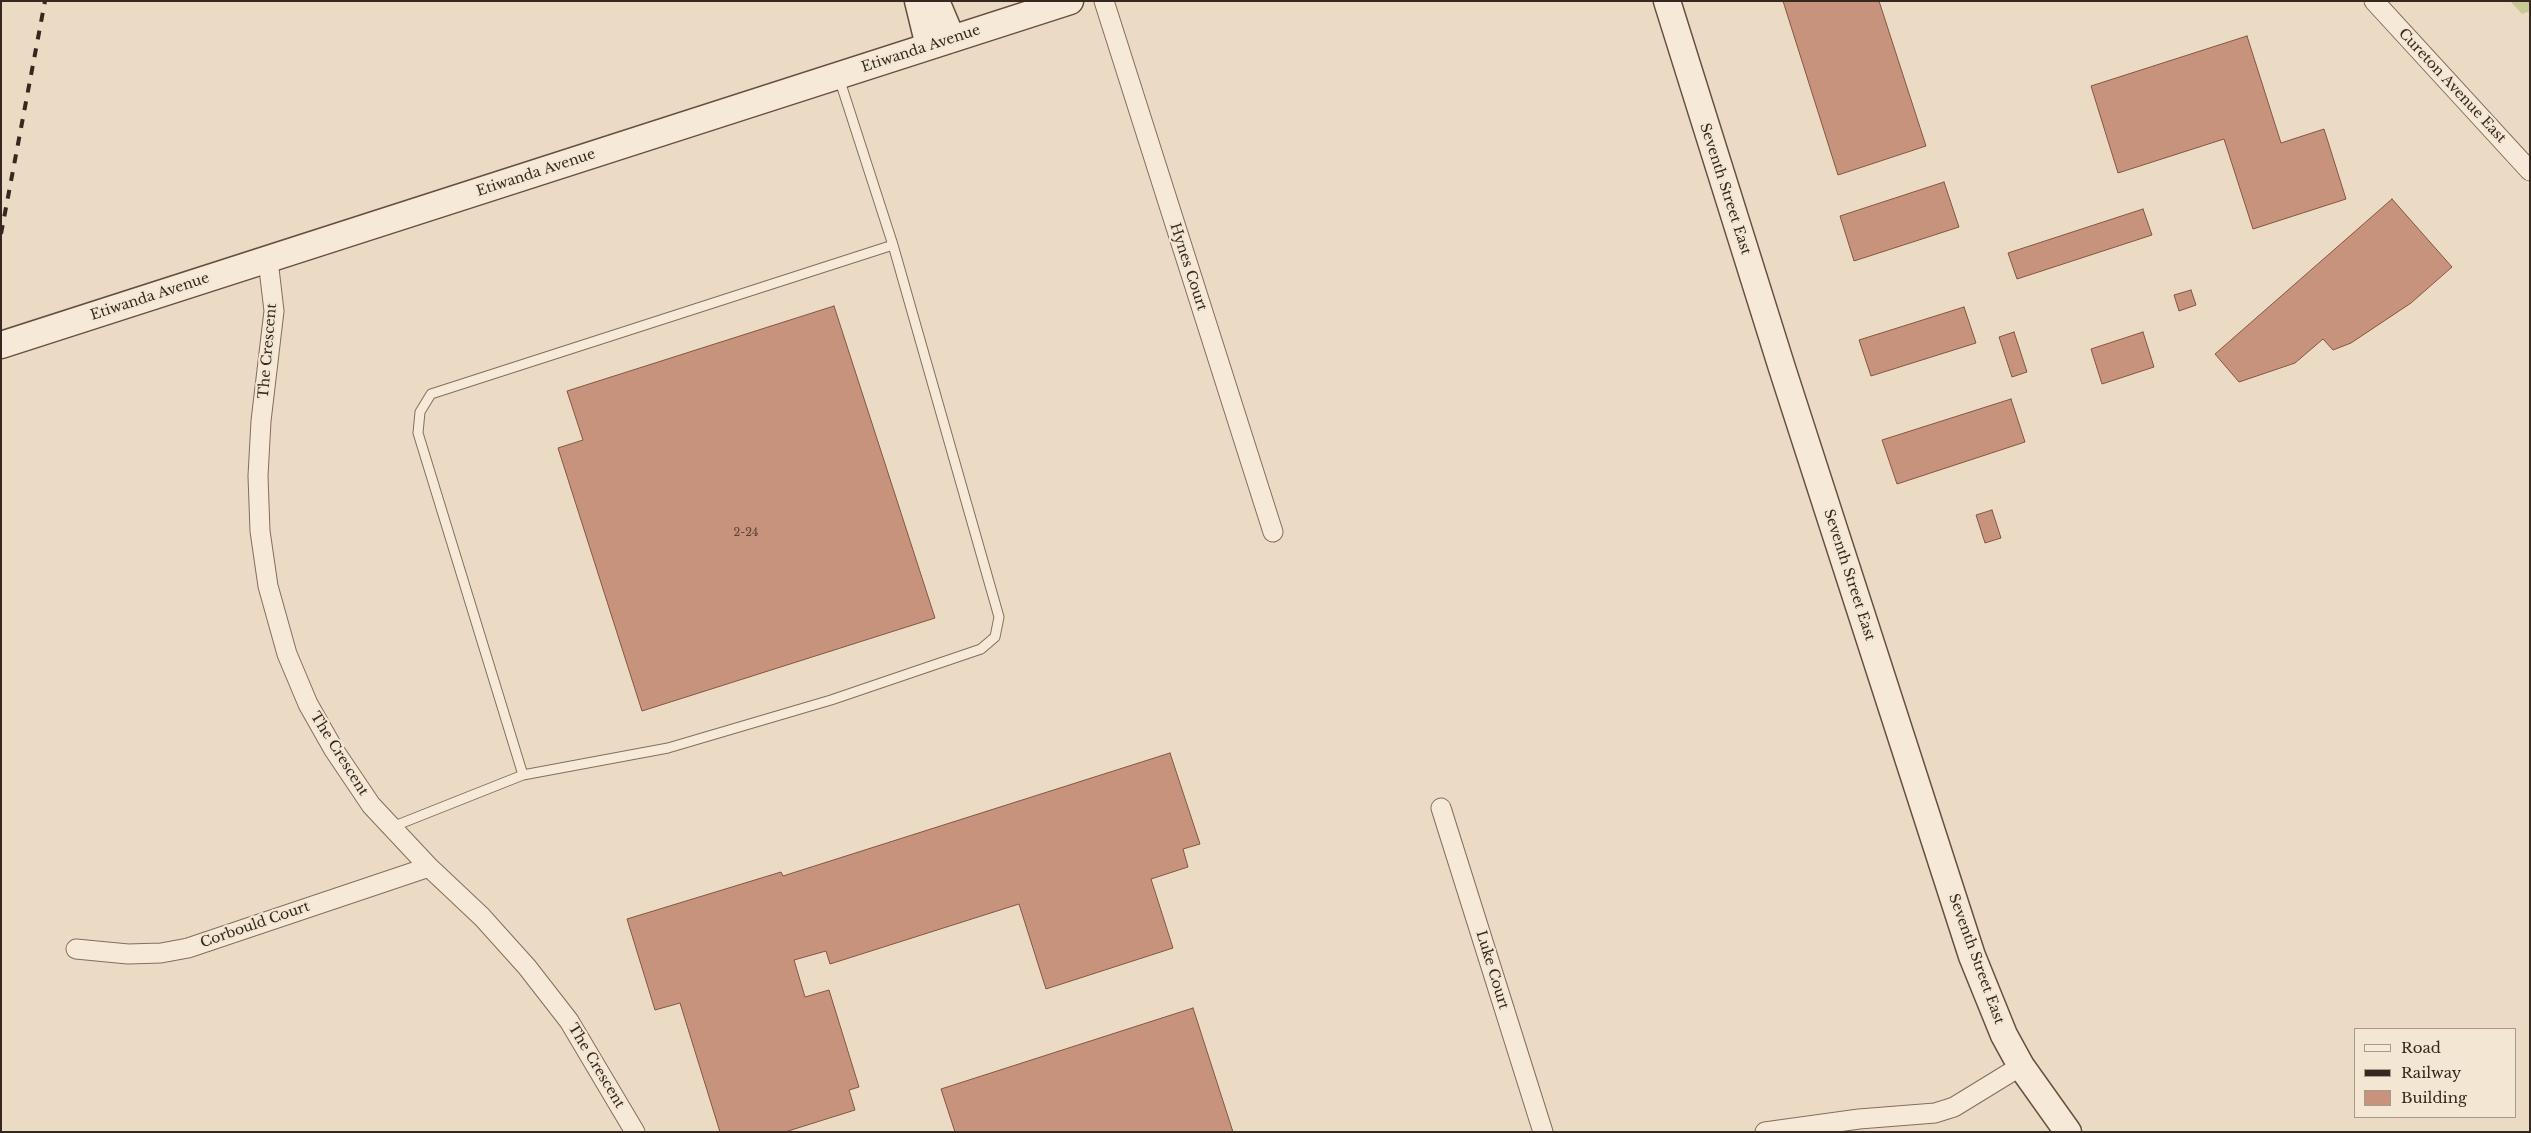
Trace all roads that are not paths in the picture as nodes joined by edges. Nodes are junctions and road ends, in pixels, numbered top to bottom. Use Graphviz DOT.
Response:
graph roads {
  1 [pos="918,1"];
  2 [pos="936,1"];
  3 [pos="1070,1"];
  4 [pos="1104,1"];
  5 [pos="1667,1"];
  6 [pos="2374,1"];
  7 [pos="941,43"];
  8 [pos="838,76"];
  9 [pos="2530,171"];
  10 [pos="893,245"];
  11 [pos="268,260"];
  12 [pos="5,343"];
  13 [pos="1273,532"];
  14 [pos="523,775"];
  15 [pos="1441,808"];
  16 [pos="392,827"];
  17 [pos="429,867"];
  18 [pos="76,949"];
  19 [pos="2021,1066"];
  20 [pos="635,1132"];
  21 [pos="1543,1132"];
  22 [pos="1765,1132"];
  23 [pos="2068,1132"];
  1 -- 7 [label="main road"];
  2 -- 7 [label="main road"];
  3 -- 7 [label="main road, Etiwanda Avenue"];
  4 -- 13 [label="street, Hynes Court"];
  5 -- 19 [label="main road, Seventh Street East"];
  6 -- 9 [label="street, Cureton Avenue East"];
  7 -- 8 [label="main road, Etiwanda Avenue"];
  8 -- 10 [label="lane"];
  8 -- 11 [label="main road, Etiwanda Avenue"];
  10 -- 14 [label="lane"];
  10 -- 14 [label="lane"];
  11 -- 12 [label="main road, Etiwanda Avenue"];
  11 -- 16 [label="street, The Crescent"];
  14 -- 16 [label="lane"];
  15 -- 21 [label="street, Luke Court"];
  16 -- 17 [label="street, The Crescent"];
  17 -- 18 [label="street, Corbould Court"];
  17 -- 20 [label="street, The Crescent"];
  19 -- 22 [label="street"];
  19 -- 23 [label="main road, Seventh Street East"];
}
